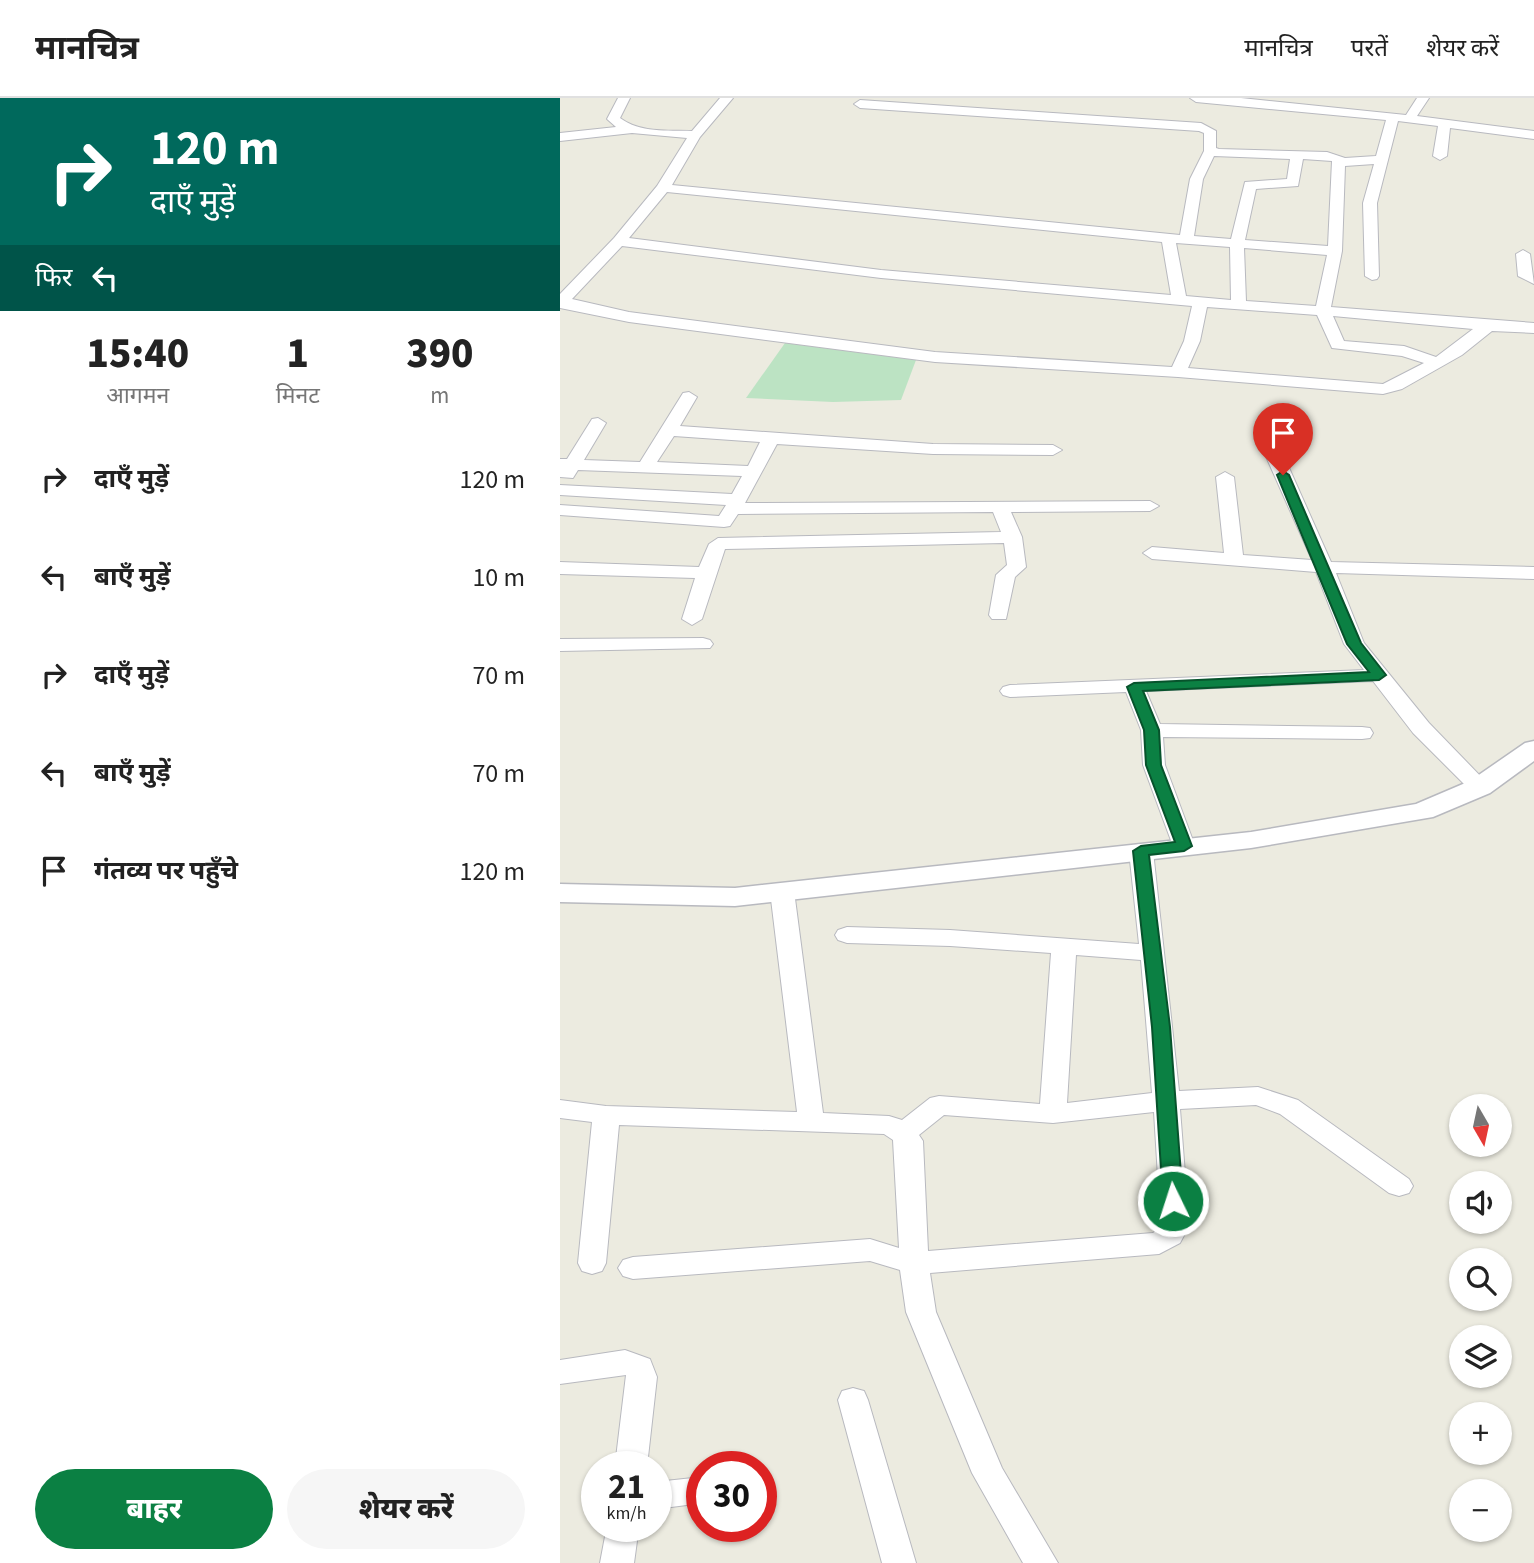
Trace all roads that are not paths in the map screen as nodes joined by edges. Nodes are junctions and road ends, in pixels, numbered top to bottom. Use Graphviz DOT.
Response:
graph roads {
  1 [pos="624,98"];
  2 [pos="727,98"];
  3 [pos="1196,98"];
  4 [pos="1423,98"];
  5 [pos="860,103"];
  6 [pos="1393,118"];
  7 [pos="1408,120"];
  8 [pos="1444,125"];
  9 [pos="635,129"];
  10 [pos="695,135"];
  11 [pos="1534,135"];
  12 [pos="560,137"];
  13 [pos="1211,151"];
  14 [pos="1297,155"];
  15 [pos="1440,156"];
  16 [pos="1382,160"];
  17 [pos="1339,162"];
  18 [pos="663,188"];
  19 [pos="1168,238"];
  20 [pos="1187,240"];
  21 [pos="619,241"];
  22 [pos="1237,243"];
  23 [pos="1335,251"];
  24 [pos="1523,254"];
  25 [pos="1372,276"];
  26 [pos="1534,280"];
  27 [pos="1179,300"];
  28 [pos="561,301"];
  29 [pos="1201,302"];
  30 [pos="1239,305"];
  31 [pos="1323,311"];
  32 [pos="1489,326"];
  33 [pos="1534,328"];
  34 [pos="1436,362"];
  35 [pos="1178,372"];
  36 [pos="689,397"];
  37 [pos="598,423"];
  38 [pos="667,430"];
  39 [pos="771,438"];
  40 [pos="1053,450"];
  41 [pos="1273,452"];
  42 [pos="565,464"];
  43 [pos="645,468"];
  44 [pos="753,471"];
  45 [pos="1225,477"];
  46 [pos="561,491"];
  47 [pos="1150,506"];
  48 [pos="1000,507"];
  49 [pos="560,510"];
  50 [pos="732,510"];
  51 [pos="1013,537"];
  52 [pos="719,544"];
  53 [pos="1152,552"];
  54 [pos="1234,560"];
  55 [pos="1324,567"];
  56 [pos="560,568"];
  57 [pos="706,573"];
  58 [pos="1534,573"];
  59 [pos="999,615"];
  60 [pos="692,619"];
  61 [pos="703,644"];
  62 [pos="560,645"];
  63 [pos="1379,675"];
  64 [pos="1134,687"];
  65 [pos="1010,691"];
  66 [pos="1152,730"];
  67 [pos="1362,733"];
  68 [pos="1534,749"];
  69 [pos="1480,787"];
  70 [pos="1184,846"];
  71 [pos="1141,851"];
  72 [pos="782,891"];
  73 [pos="560,893"];
  74 [pos="847,935"];
  75 [pos="1064,947"];
  76 [pos="1153,953"];
  77 [pos="1167,1101"];
  78 [pos="560,1109"];
  79 [pos="1053,1114"];
  80 [pos="606,1115"];
  81 [pos="811,1121"];
  82 [pos="903,1133"];
  83 [pos="1399,1186"];
  84 [pos="592,1263"];
  85 [pos="914,1263"];
  86 [pos="633,1268"];
  87 [pos="560,1372"];
  88 [pos="853,1400"];
  89 [pos="633,1451"];
  90 [pos="620,1542"];
  91 [pos="617,1563"];
  92 [pos="899,1563"];
  93 [pos="1041,1563"];
  1 -- 9 [label="street"];
  2 -- 10 [label="street"];
  3 -- 6 [label="street"];
  4 -- 7 [label="street"];
  5 -- 13 [label="street"];
  6 -- 7 [label="street"];
  6 -- 16 [label="street"];
  7 -- 8 [label="street"];
  8 -- 11 [label="street"];
  8 -- 15 [label="street"];
  9 -- 10 [label="street"];
  9 -- 12 [label="street"];
  10 -- 18 [label="street"];
  13 -- 14 [label="street"];
  13 -- 20 [label="street"];
  14 -- 17 [label="street"];
  14 -- 22 [label="street"];
  16 -- 17 [label="street"];
  16 -- 25 [label="street"];
  17 -- 23 [label="street"];
  18 -- 19 [label="street"];
  18 -- 21 [label="street"];
  19 -- 20 [label="street"];
  19 -- 27 [label="street"];
  20 -- 22 [label="street"];
  21 -- 27 [label="street"];
  21 -- 28 [label="street"];
  22 -- 23 [label="street"];
  22 -- 30 [label="street"];
  23 -- 31 [label="street"];
  24 -- 26 [label="street"];
  27 -- 29 [label="street"];
  28 -- 35 [label="street"];
  29 -- 30 [label="street"];
  29 -- 35 [label="street"];
  30 -- 31 [label="street"];
  31 -- 32 [label="street"];
  31 -- 34 [label="street"];
  32 -- 33 [label="street"];
  32 -- 34 [label="street"];
  34 -- 35 [label="street"];
  36 -- 38 [label="street"];
  37 -- 42 [label="street"];
  38 -- 39 [label="street"];
  38 -- 43 [label="street"];
  39 -- 40 [label="street"];
  39 -- 44 [label="street"];
  41 -- 55 [label="street"];
  42 -- 43 [label="street"];
  42 -- 46 [label="street"];
  43 -- 44 [label="street"];
  44 -- 50 [label="street"];
  45 -- 54 [label="street"];
  46 -- 50 [label="street"];
  47 -- 48 [label="street"];
  48 -- 50 [label="street"];
  48 -- 51 [label="street"];
  49 -- 50 [label="street"];
  50 -- 52 [label="street"];
  51 -- 52 [label="street"];
  51 -- 59 [label="street"];
  52 -- 57 [label="street"];
  53 -- 54 [label="street"];
  54 -- 55 [label="street"];
  55 -- 58 [label="street"];
  55 -- 63 [label="street"];
  56 -- 57 [label="street"];
  57 -- 60 [label="street"];
  61 -- 62 [label="street"];
  63 -- 64 [label="street"];
  63 -- 69 [label="street"];
  64 -- 65 [label="street"];
  64 -- 66 [label="street"];
  66 -- 67 [label="street"];
  66 -- 70 [label="street"];
  68 -- 69 [label="street"];
  69 -- 70 [label="street"];
  70 -- 71 [label="street"];
  71 -- 72 [label="street"];
  71 -- 76 [label="street"];
  72 -- 73 [label="street"];
  72 -- 81 [label="street"];
  74 -- 75 [label="street"];
  75 -- 76 [label="street"];
  75 -- 79 [label="street"];
  76 -- 77 [label="street"];
  77 -- 79 [label="street"];
  77 -- 83 [label="street"];
  77 -- 85 [label="street"];
  78 -- 80 [label="street"];
  79 -- 82 [label="street"];
  80 -- 81 [label="street"];
  80 -- 84 [label="street"];
  81 -- 82 [label="street"];
  82 -- 85 [label="street"];
  85 -- 86 [label="street"];
  85 -- 93 [label="street"];
  87 -- 89 [label="street"];
  88 -- 92 [label="street"];
  90 -- 91 [label="street"];
}
